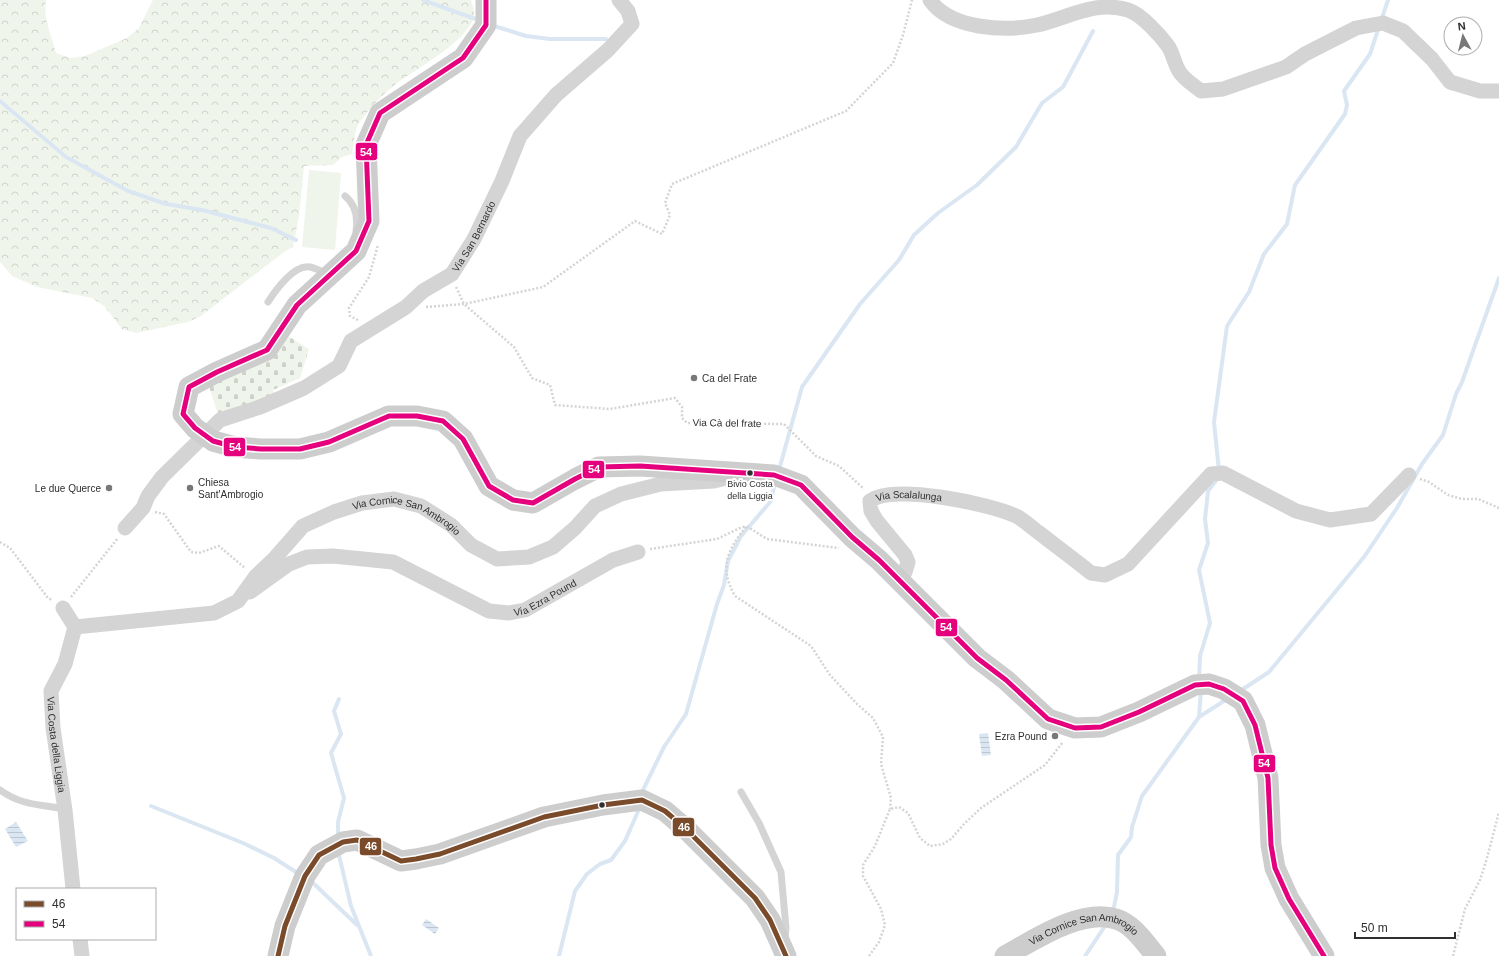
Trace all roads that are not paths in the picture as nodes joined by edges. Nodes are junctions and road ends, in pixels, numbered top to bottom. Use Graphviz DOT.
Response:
graph roads {
  1 [pos="486,0"];
  2 [pos="619,0"];
  3 [pos="930,0"];
  4 [pos="1499,91"];
  5 [pos="345,196"];
  6 [pos="348,258"];
  7 [pos="330,275"];
  8 [pos="268,302"];
  9 [pos="204,434"];
  10 [pos="746,473"];
  11 [pos="1409,475"];
  12 [pos="125,528"];
  13 [pos="638,552"];
  14 [pos="898,579"];
  15 [pos="238,601"];
  16 [pos="63,608"];
  17 [pos="75,627"];
  18 [pos="0,790"];
  19 [pos="741,792"];
  20 [pos="65,810"];
  21 [pos="73,888"];
  22 [pos="80,940"];
  23 [pos="784,950"];
  24 [pos="82,956"];
  25 [pos="278,956"];
  26 [pos="1005,956"];
  27 [pos="1156,956"];
  28 [pos="1324,956"];
  1 -- 6 [label="street, Via Cornice San Ambrogio"];
  2 -- 9 [label="street, Via San Bernardo"];
  3 -- 4 [label="street"];
  5 -- 6 [label="lane"];
  6 -- 7 [label="street, Via Cornice San Ambrogio"];
  7 -- 8 [label="lane"];
  7 -- 9 [label="street, Via Cornice San Ambrogio"];
  9 -- 10 [label="street, Via Cornice San Ambrogio"];
  9 -- 12 [label="street"];
  10 -- 14 [label="street, Via Cornice San Ambrogio"];
  10 -- 15 [label="street, Via Cornice San Ambrogio"];
  11 -- 14 [label="street, Via Scalalunga"];
  13 -- 15 [label="street, Via Ezra Pound"];
  14 -- 28 [label="street, Via Cornice San Ambrogio"];
  15 -- 17 [label="street, Via Cornice San Ambrogio"];
  16 -- 17 [label="street"];
  17 -- 20 [label="street, Via Costa della Liggia"];
  18 -- 20 [label="lane"];
  19 -- 23 [label="lane"];
  20 -- 21 [label="street, Via Costa della Liggia"];
  22 -- 24 [label="street"];
  23 -- 25 [label="street"];
  26 -- 27 [label="street, Via Cornice San Ambrogio"];
}
